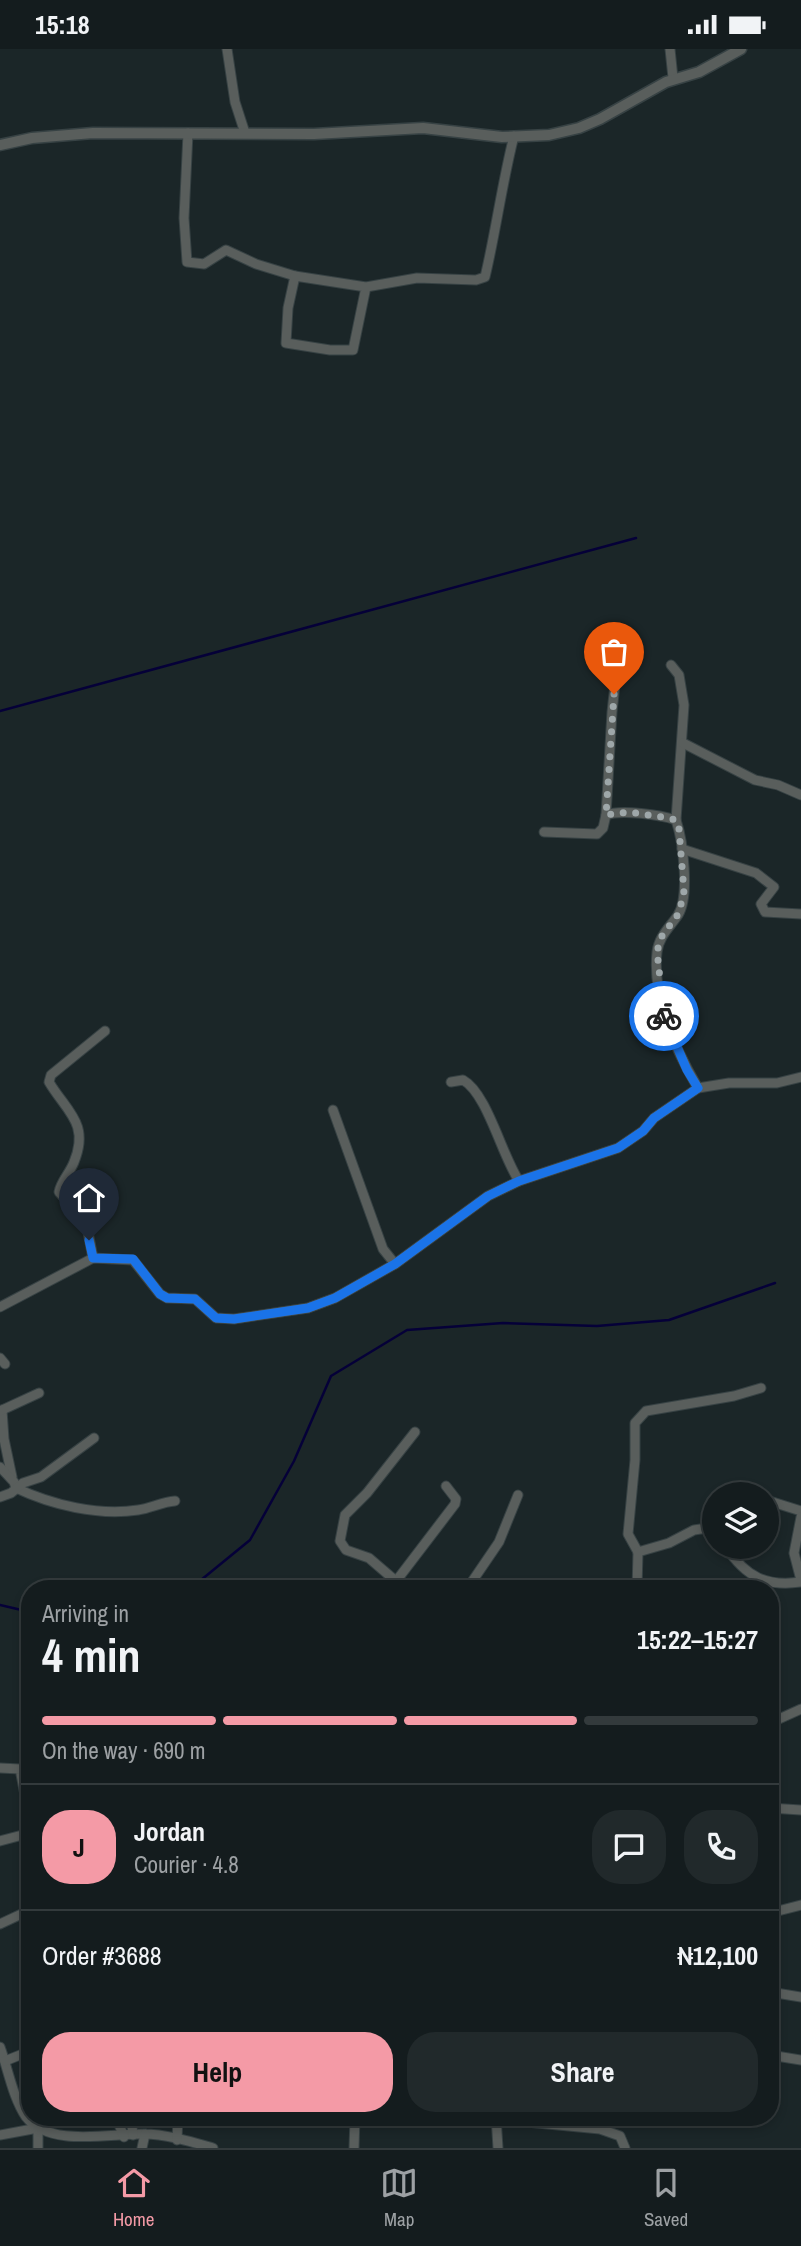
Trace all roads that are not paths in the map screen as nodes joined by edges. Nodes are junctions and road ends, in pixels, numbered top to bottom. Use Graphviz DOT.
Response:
graph roads {
  1 [pos="227,49"];
  2 [pos="670,49"];
  3 [pos="741,49"];
  4 [pos="673,78"];
  5 [pos="188,133"];
  6 [pos="245,133"];
  7 [pos="514,136"];
  8 [pos="0,145"];
  9 [pos="295,276"];
  10 [pos="366,287"];
  11 [pos="618,657"];
  12 [pos="671,665"];
  13 [pos="683,743"];
  14 [pos="801,795"];
  15 [pos="606,815"];
  16 [pos="676,820"];
  17 [pos="544,832"];
  18 [pos="682,849"];
  19 [pos="801,914"];
  20 [pos="105,1031"];
  21 [pos="801,1077"];
  22 [pos="451,1082"];
  23 [pos="698,1088"];
  24 [pos="333,1110"];
  25 [pos="519,1181"];
  26 [pos="93,1258"];
  27 [pos="395,1264"];
  28 [pos="0,1307"];
  29 [pos="761,1388"];
  30 [pos="39,1393"];
  31 [pos="1,1410"];
  32 [pos="415,1432"];
  33 [pos="94,1439"];
  34 [pos="0,1467"];
  35 [pos="15,1485"];
  36 [pos="446,1486"];
  37 [pos="518,1495"];
  38 [pos="0,1497"];
  39 [pos="175,1501"];
  40 [pos="779,1504"];
  41 [pos="801,1511"];
  42 [pos="801,1517"];
  43 [pos="702,1529"];
  44 [pos="638,1552"];
  45 [pos="736,1559"];
  46 [pos="397,1580"];
  47 [pos="473,1580"];
  48 [pos="637,1580"];
  49 [pos="761,1580"];
  50 [pos="801,1581"];
  51 [pos="779,1585"];
  52 [pos="801,1709"];
  53 [pos="779,1719"];
  54 [pos="0,1768"];
  55 [pos="21,1774"];
  56 [pos="779,1809"];
  57 [pos="801,1810"];
  58 [pos="21,1835"];
  59 [pos="0,1841"];
  60 [pos="801,1905"];
  61 [pos="779,1911"];
  62 [pos="21,1914"];
  63 [pos="0,1924"];
  64 [pos="779,1993"];
  65 [pos="801,1997"];
  66 [pos="0,2047"];
  67 [pos="21,2055"];
  68 [pos="779,2057"];
  69 [pos="801,2060"];
  70 [pos="5,2061"];
  71 [pos="21,2103"];
  72 [pos="122,2126"];
  73 [pos="130,2126"];
  74 [pos="178,2126"];
  75 [pos="355,2126"];
  76 [pos="497,2126"];
  77 [pos="572,2126"];
  78 [pos="38,2127"];
  79 [pos="145,2134"];
  80 [pos="0,2135"];
  81 [pos="128,2136"];
  82 [pos="177,2140"];
  83 [pos="38,2148"];
  84 [pos="142,2148"];
  85 [pos="213,2148"];
  86 [pos="354,2148"];
  87 [pos="498,2148"];
  88 [pos="625,2148"];
  1 -- 6 [label="street"];
  2 -- 4 [label="street"];
  3 -- 4 [label="street"];
  4 -- 7 [label="street"];
  5 -- 6 [label="street"];
  5 -- 8 [label="street"];
  5 -- 9 [label="street"];
  6 -- 7 [label="street"];
  7 -- 10 [label="street"];
  9 -- 10 [label="street"];
  9 -- 10 [label="street"];
  11 -- 15 [label="street"];
  12 -- 13 [label="street"];
  13 -- 14 [label="street"];
  13 -- 16 [label="street"];
  15 -- 16 [label="street"];
  15 -- 17 [label="street"];
  16 -- 18 [label="street"];
  18 -- 19 [label="street"];
  18 -- 23 [label="street"];
  20 -- 26 [label="street"];
  21 -- 23 [label="street"];
  22 -- 25 [label="street"];
  23 -- 25 [label="street"];
  24 -- 27 [label="street"];
  25 -- 27 [label="street"];
  26 -- 27 [label="street"];
  26 -- 28 [label="street"];
  29 -- 44 [label="street"];
  30 -- 31 [label="street"];
  31 -- 35 [label="street"];
  32 -- 46 [label="street"];
  33 -- 35 [label="street"];
  34 -- 35 [label="street"];
  35 -- 38 [label="street"];
  35 -- 39 [label="street"];
  36 -- 46 [label="street"];
  37 -- 47 [label="street"];
  40 -- 41 [label="street"];
  42 -- 50 [label="street"];
  43 -- 44 [label="street"];
  44 -- 48 [label="street"];
  45 -- 49 [label="street"];
  50 -- 51 [label="street"];
  52 -- 53 [label="street"];
  54 -- 55 [label="street"];
  56 -- 57 [label="street"];
  58 -- 59 [label="street"];
  60 -- 61 [label="street"];
  62 -- 63 [label="street"];
  64 -- 65 [label="street"];
  66 -- 70 [label="street"];
  67 -- 70 [label="street"];
  68 -- 69 [label="street"];
  70 -- 71 [label="street"];
  72 -- 81 [label="street"];
  73 -- 81 [label="street"];
  74 -- 82 [label="street"];
  75 -- 86 [label="street"];
  76 -- 87 [label="street"];
  77 -- 88 [label="street"];
  78 -- 80 [label="street"];
  78 -- 81 [label="street"];
  78 -- 83 [label="street"];
  79 -- 81 [label="street"];
  79 -- 82 [label="street"];
  79 -- 84 [label="street"];
  82 -- 85 [label="street"];
}
